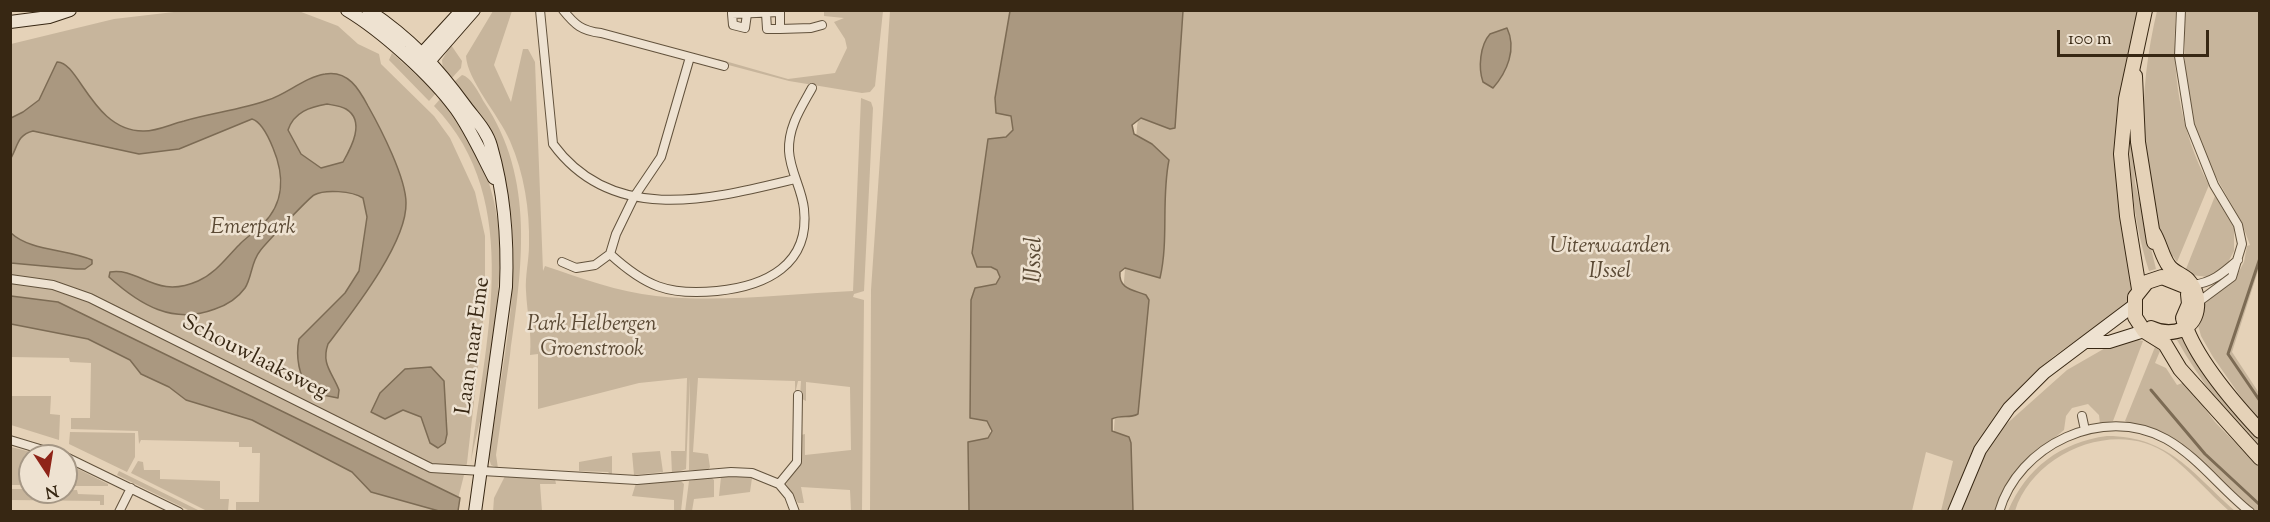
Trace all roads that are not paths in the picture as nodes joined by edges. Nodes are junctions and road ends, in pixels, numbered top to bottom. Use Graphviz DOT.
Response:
graph roads {
  1 [pos="70,10"];
  2 [pos="347,10"];
  3 [pos="369,10"];
  4 [pos="462,10"];
  5 [pos="474,10"];
  6 [pos="540,10"];
  7 [pos="562,10"];
  8 [pos="2145,10"];
  9 [pos="2181,10"];
  10 [pos="732,12"];
  11 [pos="766,13"];
  12 [pos="747,14"];
  13 [pos="10,22"];
  14 [pos="822,25"];
  15 [pos="780,29"];
  16 [pos="427,56"];
  17 [pos="690,57"];
  18 [pos="2133,65"];
  19 [pos="724,66"];
  20 [pos="416,67"];
  21 [pos="812,88"];
  22 [pos="795,179"];
  23 [pos="498,187"];
  24 [pos="634,197"];
  25 [pos="610,254"];
  26 [pos="2238,260"];
  27 [pos="562,262"];
  28 [pos="10,279"];
  29 [pos="2180,280"];
  30 [pos="2143,285"];
  31 [pos="2197,303"];
  32 [pos="2133,306"];
  33 [pos="2142,325"];
  34 [pos="2189,325"];
  35 [pos="2162,336"];
  36 [pos="2088,342"];
  37 [pos="798,395"];
  38 [pos="2082,416"];
  39 [pos="2085,430"];
  40 [pos="2259,431"];
  41 [pos="2259,458"];
  42 [pos="78,463"];
  43 [pos="480,472"];
  44 [pos="779,484"];
  45 [pos="131,488"];
  46 [pos="119,512"];
  47 [pos="179,512"];
  48 [pos="476,512"];
  49 [pos="795,512"];
  50 [pos="1954,512"];
  51 [pos="1998,512"];
  52 [pos="2250,512"];
  1 -- 13 [label="street"];
  2 -- 20 [label="street, Laan naar Eme"];
  3 -- 16 [label="street, Laan naar Eme"];
  4 -- 16 [label="street"];
  5 -- 16 [label="street"];
  6 -- 24 [label="street"];
  7 -- 17 [label="street"];
  8 -- 18 [label="main road"];
  9 -- 26 [label="street"];
  10 -- 12 [label="street"];
  10 -- 12 [label="street"];
  11 -- 12 [label="street"];
  11 -- 15 [label="street"];
  11 -- 15 [label="street"];
  14 -- 15 [label="street"];
  16 -- 20 [label="street"];
  16 -- 23 [label="street, Laan naar Eme"];
  17 -- 19 [label="street"];
  17 -- 24 [label="street"];
  18 -- 29 [label="main road"];
  18 -- 30 [label="main road"];
  20 -- 23 [label="street, Laan naar Eme"];
  21 -- 22 [label="street"];
  22 -- 24 [label="street"];
  22 -- 25 [label="street"];
  23 -- 43 [label="street, Laan naar Eme"];
  24 -- 25 [label="street"];
  25 -- 27 [label="street"];
  26 -- 29 [label="street"];
  26 -- 31 [label="street"];
  28 -- 43 [label="street, Schouwlaaksweg"];
  29 -- 30 [label="main road"];
  29 -- 31 [label="main road"];
  29 -- 34 [label="main road"];
  30 -- 32 [label="main road"];
  30 -- 33 [label="main road"];
  31 -- 34 [label="main road"];
  32 -- 33 [label="main road"];
  32 -- 36 [label="street"];
  33 -- 35 [label="main road"];
  33 -- 36 [label="street"];
  34 -- 35 [label="main road"];
  34 -- 40 [label="main road"];
  35 -- 41 [label="main road"];
  36 -- 50 [label="street"];
  37 -- 44 [label="street"];
  38 -- 39 [label="street"];
  39 -- 51 [label="street"];
  39 -- 52 [label="street"];
  42 -- 45 [label="street"];
  43 -- 44 [label="street, Schouwlaaksweg"];
  43 -- 48 [label="street, Laan naar Eme"];
  44 -- 49 [label="street"];
  45 -- 46 [label="street"];
  45 -- 47 [label="street"];
}
